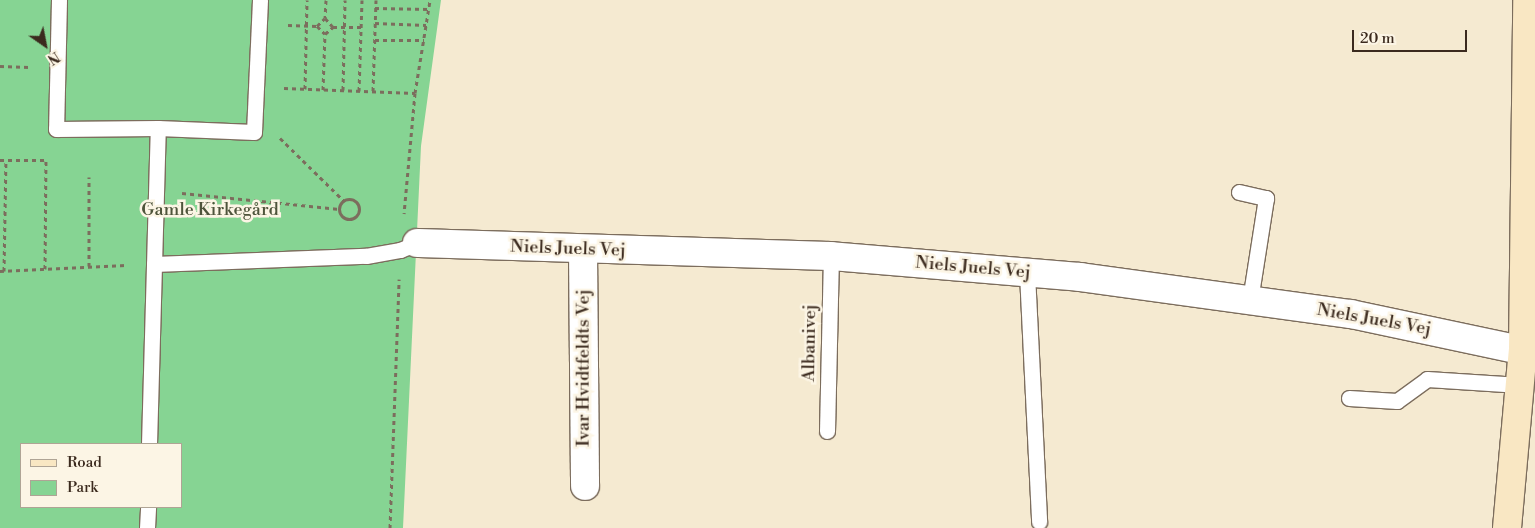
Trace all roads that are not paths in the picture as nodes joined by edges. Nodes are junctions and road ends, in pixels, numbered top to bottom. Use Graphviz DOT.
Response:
graph roads {
  1 [pos="59,0"];
  2 [pos="260,0"];
  3 [pos="1527,0"];
  4 [pos="1531,122"];
  5 [pos="158,128"];
  6 [pos="1239,192"];
  7 [pos="417,243"];
  8 [pos="583,250"];
  9 [pos="831,256"];
  10 [pos="154,264"];
  11 [pos="1027,273"];
  12 [pos="1250,300"];
  13 [pos="1529,352"];
  14 [pos="1520,385"];
  15 [pos="1349,398"];
  16 [pos="827,431"];
  17 [pos="149,443"];
  18 [pos="585,486"];
  19 [pos="148,508"];
  20 [pos="1039,522"];
  21 [pos="147,528"];
  22 [pos="1507,528"];
  1 -- 5 [label="lane"];
  2 -- 5 [label="lane"];
  3 -- 4 [label="main road"];
  4 -- 13 [label="main road"];
  5 -- 10 [label="lane"];
  6 -- 12 [label="lane"];
  7 -- 8 [label="street, Niels Juels Vej"];
  7 -- 10 [label="lane"];
  8 -- 9 [label="street, Niels Juels Vej"];
  8 -- 18 [label="street, Ivar Hvidtfeldts Vej"];
  9 -- 11 [label="street, Niels Juels Vej"];
  9 -- 16 [label="lane, Albanivej"];
  10 -- 17 [label="lane"];
  11 -- 12 [label="street, Niels Juels Vej"];
  11 -- 20 [label="lane"];
  12 -- 13 [label="street, Niels Juels Vej"];
  13 -- 14 [label="main road"];
  14 -- 15 [label="lane"];
  14 -- 22 [label="main road"];
  19 -- 21 [label="lane"];
}
